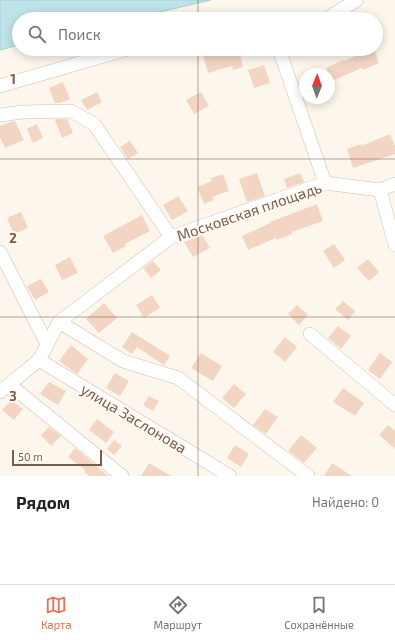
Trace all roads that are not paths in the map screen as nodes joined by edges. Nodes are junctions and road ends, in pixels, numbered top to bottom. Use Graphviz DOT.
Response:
graph roads {
  1 [pos="357,0"];
  2 [pos="337,12"];
  3 [pos="104,56"];
  4 [pos="281,56"];
  5 [pos="0,86"];
  6 [pos="0,115"];
  7 [pos="325,184"];
  8 [pos="395,184"];
  9 [pos="380,190"];
  10 [pos="170,237"];
  11 [pos="395,245"];
  12 [pos="0,252"];
  13 [pos="59,322"];
  14 [pos="310,334"];
  15 [pos="47,344"];
  16 [pos="39,360"];
  17 [pos="5,388"];
  18 [pos="395,405"];
  19 [pos="122,476"];
  20 [pos="230,476"];
  21 [pos="308,476"];
  1 -- 2 [label="street"];
  3 -- 5 [label="street"];
  4 -- 7 [label="street"];
  6 -- 10 [label="street"];
  7 -- 9 [label="street, Московская площадь"];
  7 -- 10 [label="street, Московская площадь"];
  8 -- 9 [label="street, Московская площадь"];
  9 -- 11 [label="street"];
  10 -- 13 [label="street, Московская площадь"];
  12 -- 15 [label="street"];
  13 -- 15 [label="street, Московская площадь"];
  13 -- 21 [label="street"];
  14 -- 18 [label="street"];
  15 -- 16 [label="street, Московская площадь"];
  16 -- 17 [label="street"];
  16 -- 20 [label="street, улица Заслонова"];
  17 -- 19 [label="street"];
}
